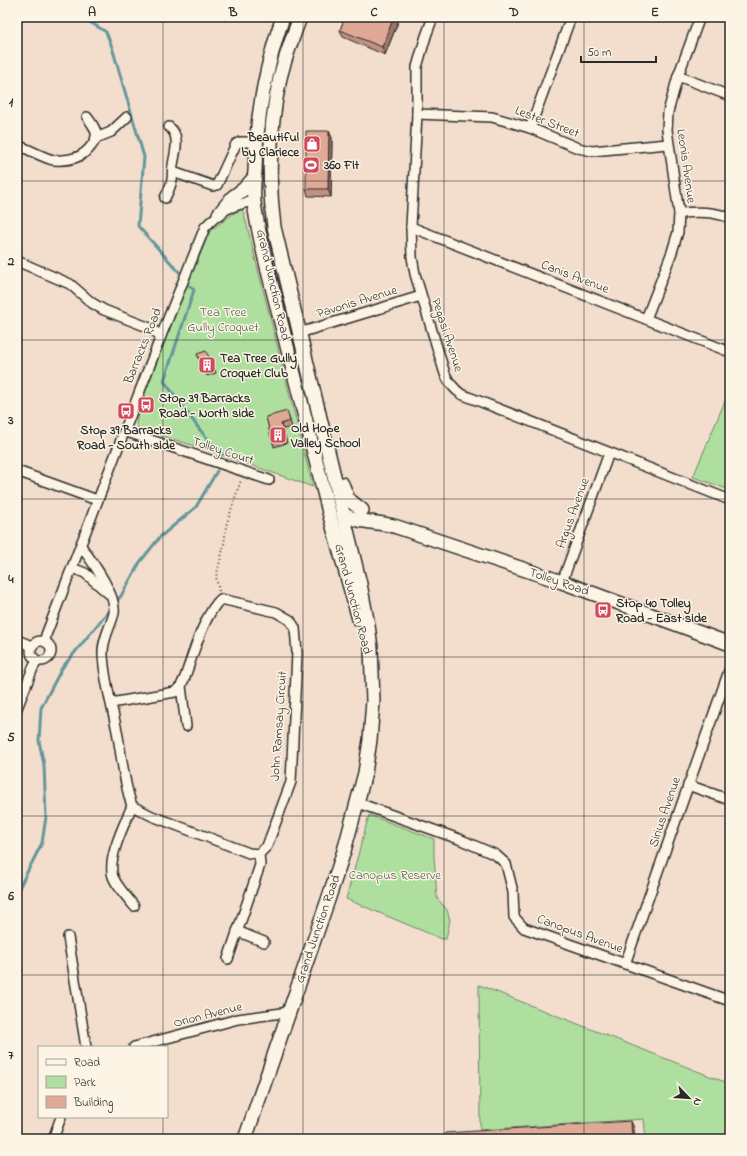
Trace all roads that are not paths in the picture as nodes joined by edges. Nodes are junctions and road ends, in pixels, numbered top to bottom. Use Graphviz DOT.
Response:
graph roads {
  1 [pos="283,17"];
  2 [pos="300,17"];
  3 [pos="433,17"];
  4 [pos="571,17"];
  5 [pos="700,17"];
  6 [pos="678,76"];
  7 [pos="730,96"];
  8 [pos="417,114"];
  9 [pos="127,116"];
  10 [pos="88,117"];
  11 [pos="169,127"];
  12 [pos="530,128"];
  13 [pos="96,138"];
  14 [pos="256,142"];
  15 [pos="668,144"];
  16 [pos="17,145"];
  17 [pos="173,172"];
  18 [pos="255,177"];
  19 [pos="165,198"];
  20 [pos="270,199"];
  21 [pos="254,201"];
  22 [pos="679,213"];
  23 [pos="219,214"];
  24 [pos="730,218"];
  25 [pos="411,227"];
  26 [pos="17,261"];
  27 [pos="421,296"];
  28 [pos="646,319"];
  29 [pos="299,333"];
  30 [pos="161,336"];
  31 [pos="285,338"];
  32 [pos="730,352"];
  33 [pos="318,412"];
  34 [pos="124,431"];
  35 [pos="609,453"];
  36 [pos="17,471"];
  37 [pos="269,480"];
  38 [pos="97,500"];
  39 [pos="730,500"];
  40 [pos="343,514"];
  41 [pos="330,516"];
  42 [pos="364,516"];
  43 [pos="350,544"];
  44 [pos="81,546"];
  45 [pos="72,568"];
  46 [pos="562,582"];
  47 [pos="111,597"];
  48 [pos="17,640"];
  49 [pos="45,641"];
  50 [pos="730,644"];
  51 [pos="32,646"];
  52 [pos="37,661"];
  53 [pos="371,667"];
  54 [pos="730,668"];
  55 [pos="181,686"];
  56 [pos="111,703"];
  57 [pos="17,708"];
  58 [pos="186,726"];
  59 [pos="688,785"];
  60 [pos="730,800"];
  61 [pos="358,803"];
  62 [pos="132,806"];
  63 [pos="259,854"];
  64 [pos="134,906"];
  65 [pos="237,931"];
  66 [pos="68,937"];
  67 [pos="264,942"];
  68 [pos="228,959"];
  69 [pos="625,964"];
  70 [pos="730,1000"];
  71 [pos="289,1012"];
  72 [pos="86,1046"];
  73 [pos="138,1046"];
  74 [pos="61,1118"];
  75 [pos="53,1139"];
  76 [pos="246,1139"];
  1 -- 14 [label="main road, Grand Junction Road"];
  2 -- 20 [label="main road, Grand Junction Road"];
  3 -- 8 [label="street, Pegasi Avenue"];
  4 -- 12 [label="street"];
  5 -- 6 [label="street, Leonis Avenue"];
  6 -- 7 [label="street"];
  6 -- 15 [label="street, Leonis Avenue"];
  8 -- 12 [label="street, Lester Street"];
  8 -- 25 [label="street, Pegasi Avenue"];
  9 -- 13 [label="street"];
  10 -- 13 [label="street"];
  11 -- 17 [label="street"];
  12 -- 15 [label="street, Lester Street"];
  13 -- 16 [label="street"];
  14 -- 17 [label="street"];
  14 -- 18 [label="main road, Grand Junction Road"];
  15 -- 22 [label="street, Leonis Avenue"];
  17 -- 19 [label="street"];
  18 -- 21 [label="main road, Grand Junction Road"];
  18 -- 23 [label="main road"];
  20 -- 21 [label="main road"];
  20 -- 29 [label="main road, Grand Junction Road"];
  21 -- 23 [label="street, Barracks Road"];
  21 -- 31 [label="main road, Grand Junction Road"];
  22 -- 24 [label="street"];
  22 -- 28 [label="street, Leonis Avenue"];
  23 -- 30 [label="street, Barracks Road"];
  25 -- 27 [label="street, Pegasi Avenue"];
  25 -- 28 [label="street, Canis Avenue"];
  26 -- 30 [label="street"];
  27 -- 29 [label="street, Pavonis Avenue"];
  27 -- 35 [label="street, Pegasi Avenue"];
  28 -- 32 [label="street, Canis Avenue"];
  29 -- 31 [label="main road"];
  29 -- 33 [label="main road, Grand Junction Road"];
  30 -- 34 [label="street, Barracks Road"];
  31 -- 41 [label="main road, Grand Junction Road"];
  33 -- 40 [label="main road, Grand Junction Road"];
  33 -- 42 [label="main road"];
  34 -- 37 [label="street, Tolley Court"];
  34 -- 38 [label="street, Barracks Road"];
  35 -- 39 [label="street, Pegasi Avenue"];
  35 -- 46 [label="street, Argus Avenue"];
  36 -- 38 [label="street"];
  38 -- 44 [label="street, Barracks Road"];
  40 -- 41 [label="main road, Tolley Road"];
  40 -- 42 [label="main road, Tolley Road"];
  40 -- 43 [label="main road, Grand Junction Road"];
  41 -- 53 [label="main road, Grand Junction Road"];
  42 -- 43 [label="main road"];
  42 -- 46 [label="main road, Tolley Road"];
  43 -- 53 [label="main road, Grand Junction Road"];
  44 -- 45 [label="street, Barracks Road"];
  44 -- 47 [label="street"];
  45 -- 47 [label="street"];
  45 -- 49 [label="street, Barracks Road"];
  46 -- 50 [label="main road, Tolley Road"];
  47 -- 56 [label="street"];
  48 -- 51 [label="street"];
  49 -- 51 [label="street"];
  49 -- 52 [label="street"];
  51 -- 52 [label="street"];
  52 -- 57 [label="street"];
  53 -- 61 [label="main road, Grand Junction Road"];
  54 -- 59 [label="street, Sirius Avenue"];
  55 -- 56 [label="street"];
  55 -- 58 [label="street"];
  55 -- 63 [label="street, John Ramsay Circuit"];
  56 -- 62 [label="street"];
  59 -- 60 [label="street"];
  59 -- 69 [label="street, Sirius Avenue"];
  61 -- 69 [label="street, Canopus Avenue"];
  61 -- 71 [label="main road, Grand Junction Road"];
  62 -- 63 [label="street"];
  62 -- 64 [label="street"];
  63 -- 65 [label="street"];
  65 -- 67 [label="street"];
  65 -- 68 [label="street"];
  66 -- 72 [label="street"];
  69 -- 70 [label="street, Canopus Avenue"];
  71 -- 73 [label="street, Orion Avenue"];
  71 -- 76 [label="main road, Grand Junction Road"];
  74 -- 75 [label="street"];
}
